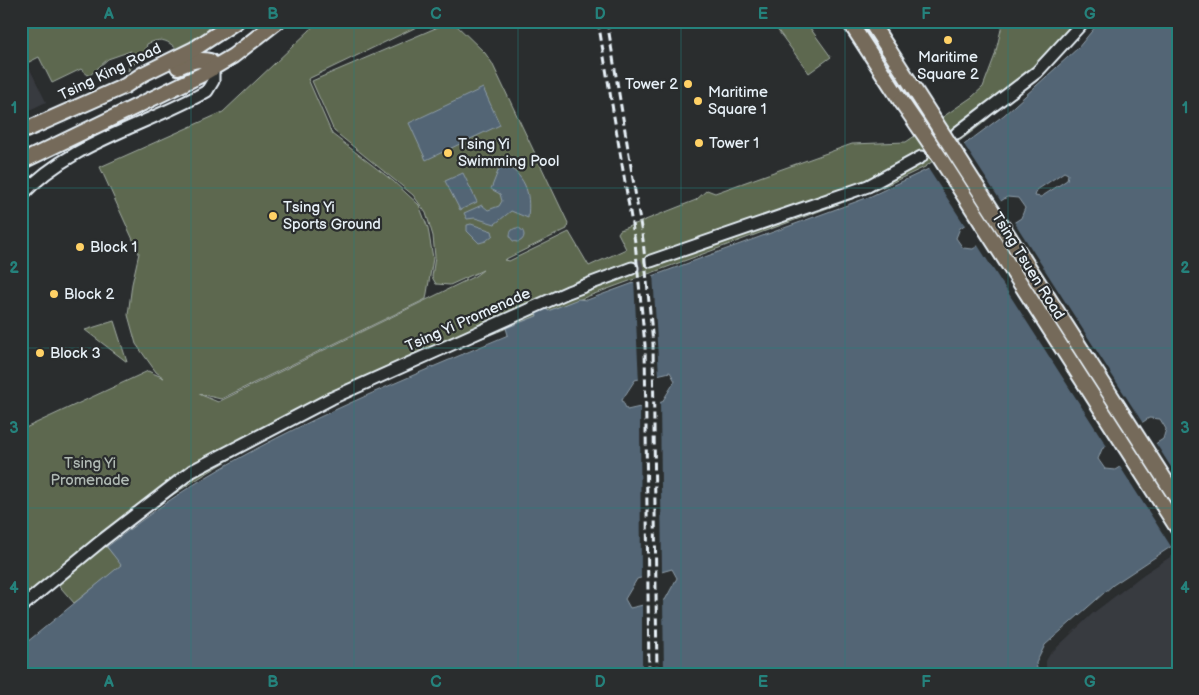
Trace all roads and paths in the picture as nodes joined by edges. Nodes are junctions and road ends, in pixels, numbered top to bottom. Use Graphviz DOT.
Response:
graph roads {
  1 [pos="237,21"];
  2 [pos="278,21"];
  3 [pos="849,21"];
  4 [pos="870,21"];
  5 [pos="1084,21"];
  6 [pos="213,68"];
  7 [pos="132,82"];
  8 [pos="21,132"];
  9 [pos="957,133"];
  10 [pos="922,157"];
  11 [pos="21,162"];
  12 [pos="21,196"];
  13 [pos="651,261"];
  14 [pos="632,268"];
  15 [pos="1178,500"];
  16 [pos="1178,529"];
  17 [pos="21,606"];
  1 -- 7 [label="main road, Tsing King Road"];
  2 -- 6 [label="main road"];
  3 -- 16 [label="main road, Tsing Tsuen Road, bridge"];
  4 -- 15 [label="main road, Tsing Tsuen Road, bridge"];
  5 -- 9 [label="street"];
  6 -- 7 [label="main road"];
  6 -- 11 [label="main road"];
  6 -- 12 [label="street"];
  7 -- 8 [label="main road, Tsing King Road"];
  10 -- 13 [label="street"];
  14 -- 17 [label="street, Tsing Yi Promenade"];
}
